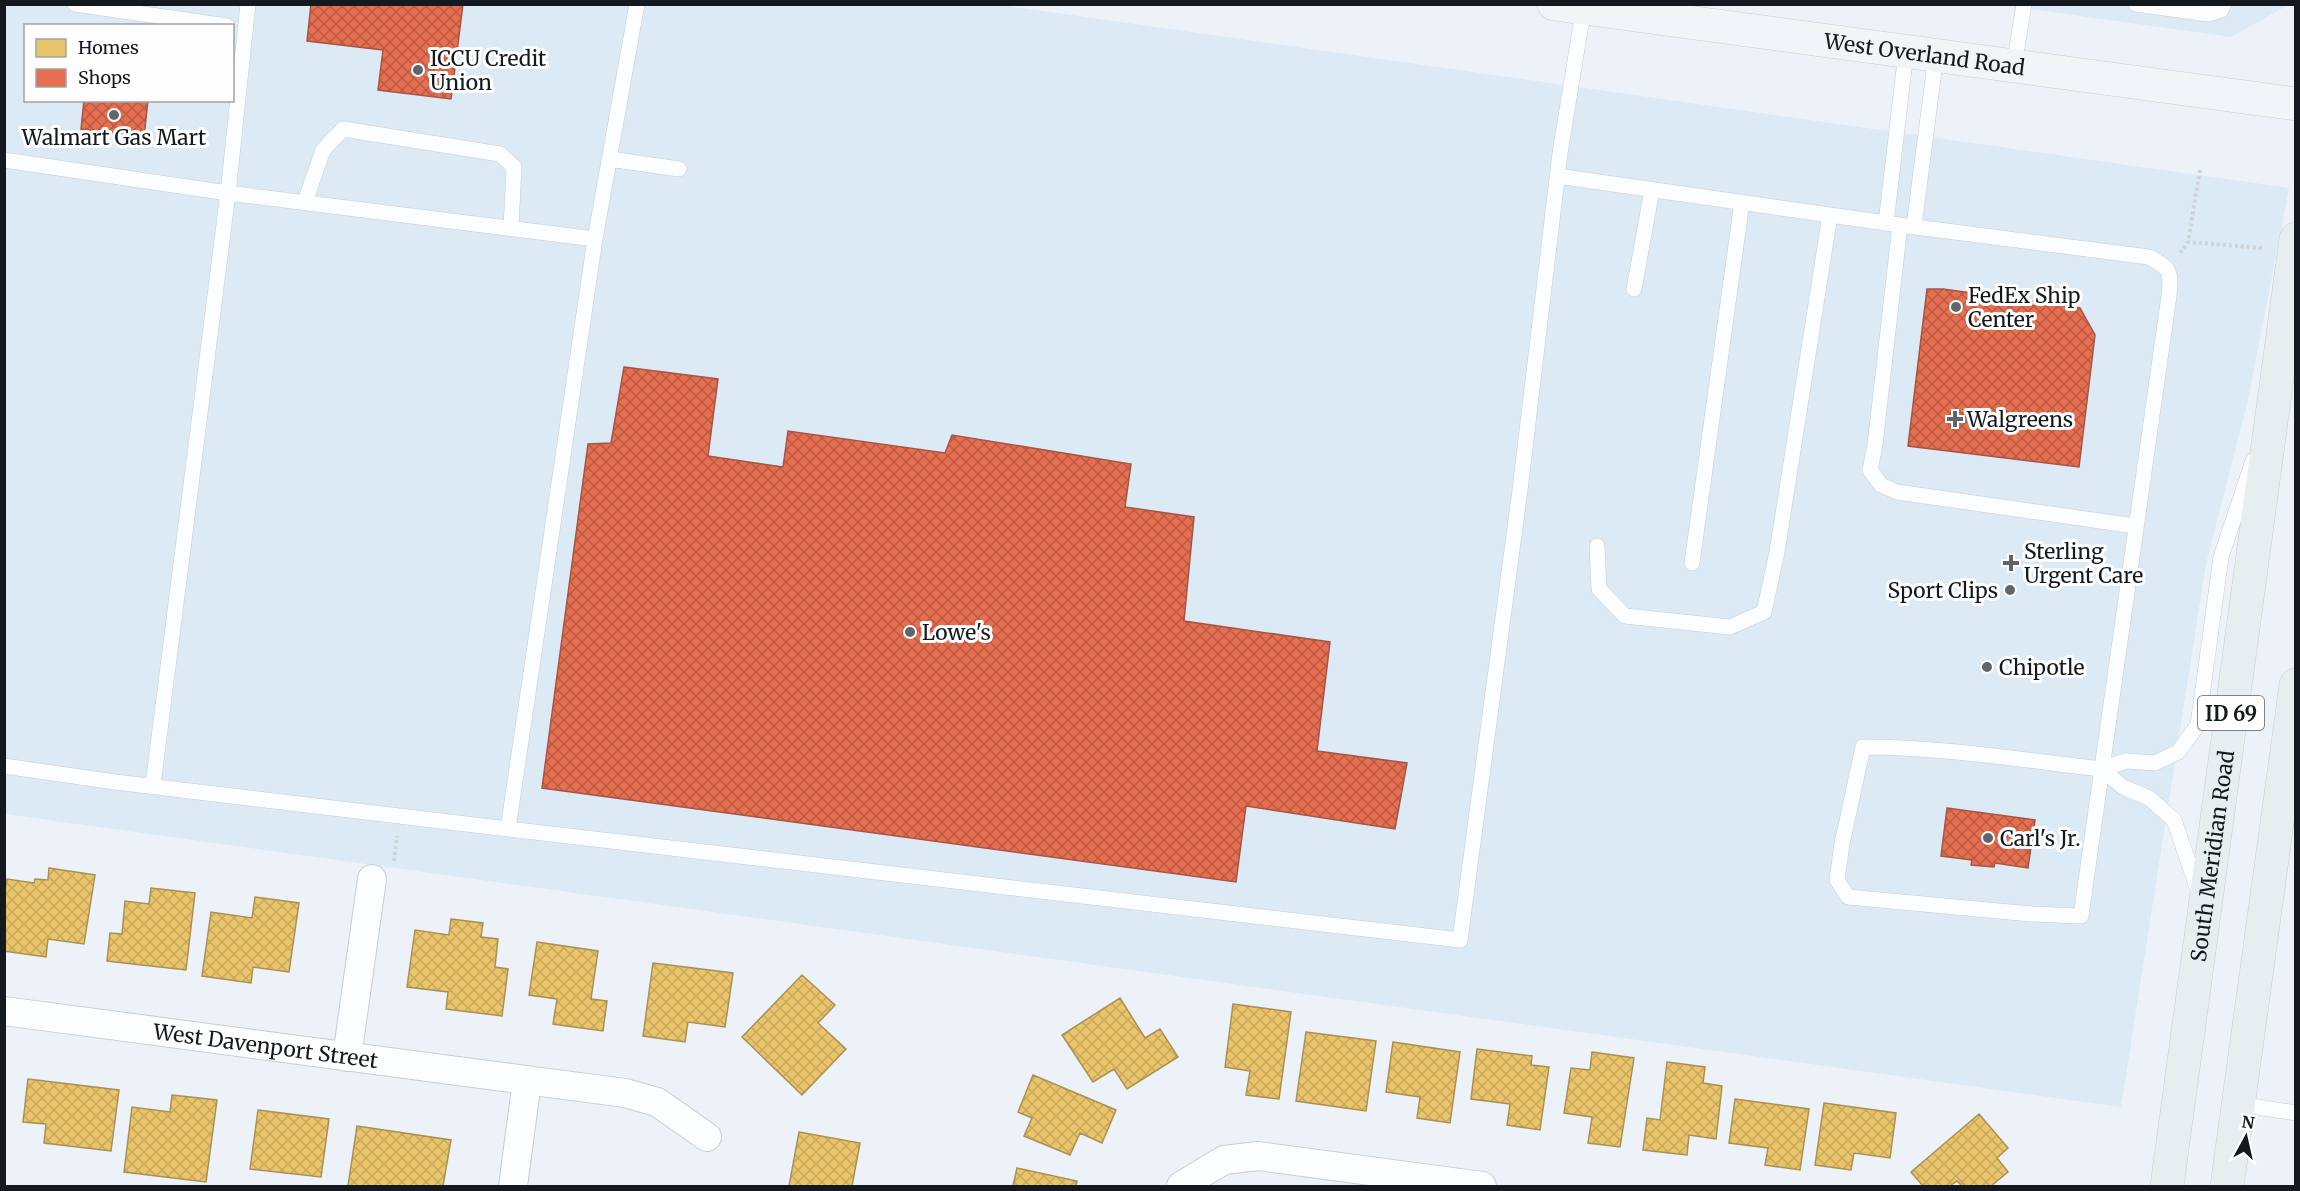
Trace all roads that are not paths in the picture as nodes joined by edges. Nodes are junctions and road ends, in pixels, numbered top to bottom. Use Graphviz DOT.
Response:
graph roads {
  1 [pos="75,4"];
  2 [pos="248,4"];
  3 [pos="637,4"];
  4 [pos="2024,4"];
  5 [pos="2136,4"];
  6 [pos="2224,4"];
  7 [pos="1574,6"];
  8 [pos="213,24"];
  9 [pos="239,27"];
  10 [pos="1921,54"];
  11 [pos="2014,66"];
  12 [pos="2295,104"];
  13 [pos="609,159"];
  14 [pos="4,160"];
  15 [pos="679,170"];
  16 [pos="1557,176"];
  17 [pos="1652,190"];
  18 [pos="228,193"];
  19 [pos="305,202"];
  20 [pos="1742,202"];
  21 [pos="1830,214"];
  22 [pos="1900,224"];
  23 [pos="511,228"];
  24 [pos="595,239"];
  25 [pos="2295,239"];
  26 [pos="1634,289"];
  27 [pos="2274,398"];
  28 [pos="2135,526"];
  29 [pos="1597,546"];
  30 [pos="1692,563"];
  31 [pos="2295,685"];
  32 [pos="4,766"];
  33 [pos="2101,769"];
  34 [pos="153,785"];
  35 [pos="508,829"];
  36 [pos="372,879"];
  37 [pos="2205,910"];
  38 [pos="4,1011"];
  39 [pos="347,1057"];
  40 [pos="527,1081"];
  41 [pos="2238,1104"];
  42 [pos="2295,1113"];
  43 [pos="707,1137"];
  44 [pos="1187,1181"];
  45 [pos="513,1186"];
  46 [pos="1482,1186"];
  47 [pos="2167,1186"];
  48 [pos="2227,1186"];
  1 -- 8 [label="lane"];
  2 -- 9 [label="lane"];
  3 -- 13 [label="lane"];
  4 -- 11 [label="lane"];
  5 -- 6 [label="lane"];
  7 -- 10 [label="street, West Overland Road"];
  7 -- 16 [label="lane"];
  9 -- 18 [label="lane"];
  10 -- 11 [label="street, West Overland Road"];
  10 -- 22 [label="lane"];
  10 -- 22 [label="lane"];
  11 -- 12 [label="street, West Overland Road"];
  13 -- 15 [label="lane"];
  13 -- 24 [label="lane"];
  14 -- 18 [label="lane"];
  16 -- 17 [label="lane"];
  16 -- 35 [label="lane"];
  17 -- 20 [label="lane"];
  17 -- 26 [label="lane"];
  18 -- 19 [label="lane"];
  18 -- 34 [label="lane"];
  19 -- 23 [label="lane"];
  19 -- 23 [label="lane"];
  20 -- 21 [label="lane"];
  20 -- 30 [label="lane"];
  21 -- 22 [label="lane"];
  21 -- 29 [label="lane"];
  22 -- 28 [label="lane"];
  22 -- 28 [label="lane"];
  23 -- 24 [label="lane"];
  24 -- 35 [label="lane"];
  25 -- 27 [label="main road, South Meridian Road / ID 69"];
  27 -- 33 [label="lane"];
  27 -- 37 [label="main road, South Meridian Road / ID 69"];
  28 -- 33 [label="lane"];
  31 -- 41 [label="main road, ID 69"];
  32 -- 34 [label="lane"];
  33 -- 33 [label="lane"];
  33 -- 37 [label="lane"];
  34 -- 35 [label="lane"];
  36 -- 39 [label="street"];
  37 -- 47 [label="main road, South Meridian Road / ID 69"];
  38 -- 39 [label="street, West Davenport Street"];
  39 -- 40 [label="street, West Davenport Street"];
  40 -- 43 [label="street, West Davenport Street"];
  40 -- 45 [label="street"];
  41 -- 42 [label="lane"];
  41 -- 48 [label="main road, ID 69"];
  44 -- 46 [label="street"];
}
